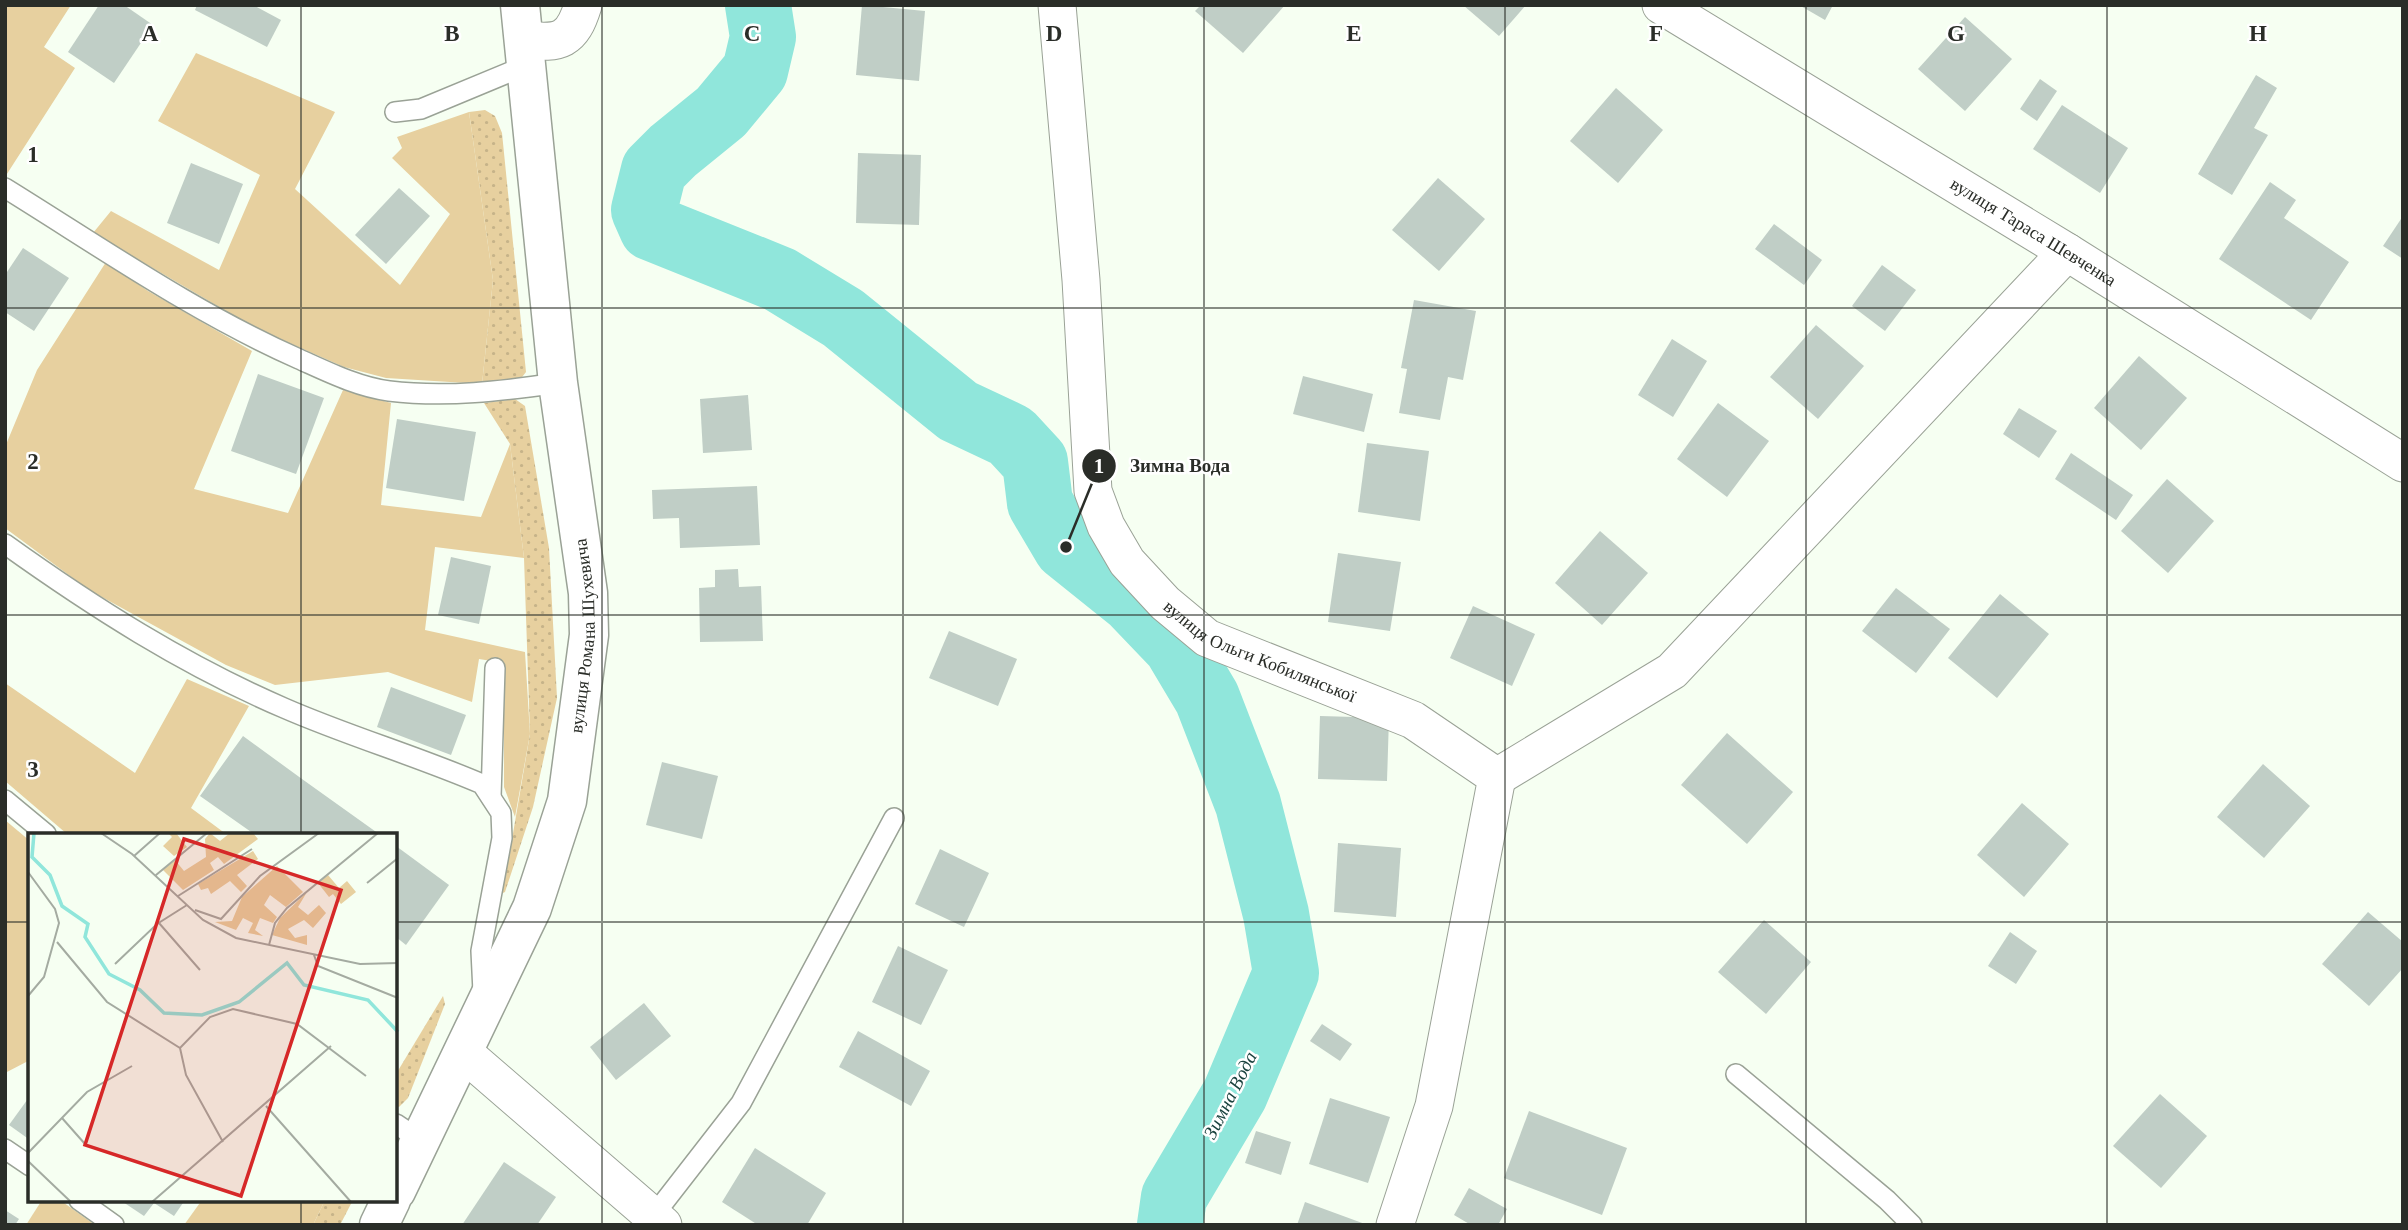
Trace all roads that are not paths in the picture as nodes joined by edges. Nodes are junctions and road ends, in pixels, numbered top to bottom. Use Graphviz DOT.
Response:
graph roads {
  1 [pos="583,5"];
  2 [pos="1057,5"];
  3 [pos="1661,5"];
  4 [pos="1715,18"];
  5 [pos="524,37"];
  6 [pos="395,112"];
  7 [pos="5,188"];
  8 [pos="2067,252"];
  9 [pos="558,383"];
  10 [pos="2403,463"];
  11 [pos="5,544"];
  12 [pos="495,668"];
  13 [pos="1497,777"];
  14 [pos="491,797"];
  15 [pos="5,800"];
  16 [pos="894,818"];
  17 [pos="44,833"];
  18 [pos="484,1008"];
  19 [pos="464,1053"];
  20 [pos="1736,1074"];
  21 [pos="408,1132"];
  22 [pos="5,1149"];
  23 [pos="28,1165"];
  24 [pos="397,1186"];
  25 [pos="82,1202"];
  26 [pos="390,1202"];
  27 [pos="658,1220"];
  28 [pos="114,1225"];
  29 [pos="379,1225"];
  30 [pos="1395,1225"];
  31 [pos="1912,1225"];
  1 -- 5 [label="street"];
  2 -- 13 [label="street, вулиця Ольги Кобилянської"];
  3 -- 4 [label="street, вулиця Тараса Шевченка"];
  4 -- 8 [label="street, вулиця Тараса Шевченка"];
  5 -- 6 [label="lane"];
  5 -- 9 [label="main road, вулиця Романа Шухевича"];
  7 -- 9 [label="lane"];
  8 -- 10 [label="street, вулиця Тараса Шевченка"];
  8 -- 13 [label="street"];
  9 -- 18 [label="main road, вулиця Романа Шухевича"];
  11 -- 14 [label="lane"];
  12 -- 14 [label="lane"];
  13 -- 30 [label="street"];
  14 -- 18 [label="lane"];
  15 -- 17 [label="lane"];
  16 -- 27 [label="lane"];
  18 -- 19 [label="main road, вулиця Романа Шухевича"];
  19 -- 21 [label="main road, вулиця Романа Шухевича"];
  19 -- 27 [label="street"];
  20 -- 31 [label="lane"];
  21 -- 24 [label="main road, вулиця Романа Шухевича"];
  22 -- 23 [label="lane"];
  25 -- 28 [label="lane"];
  26 -- 29 [label="main road"];
}
